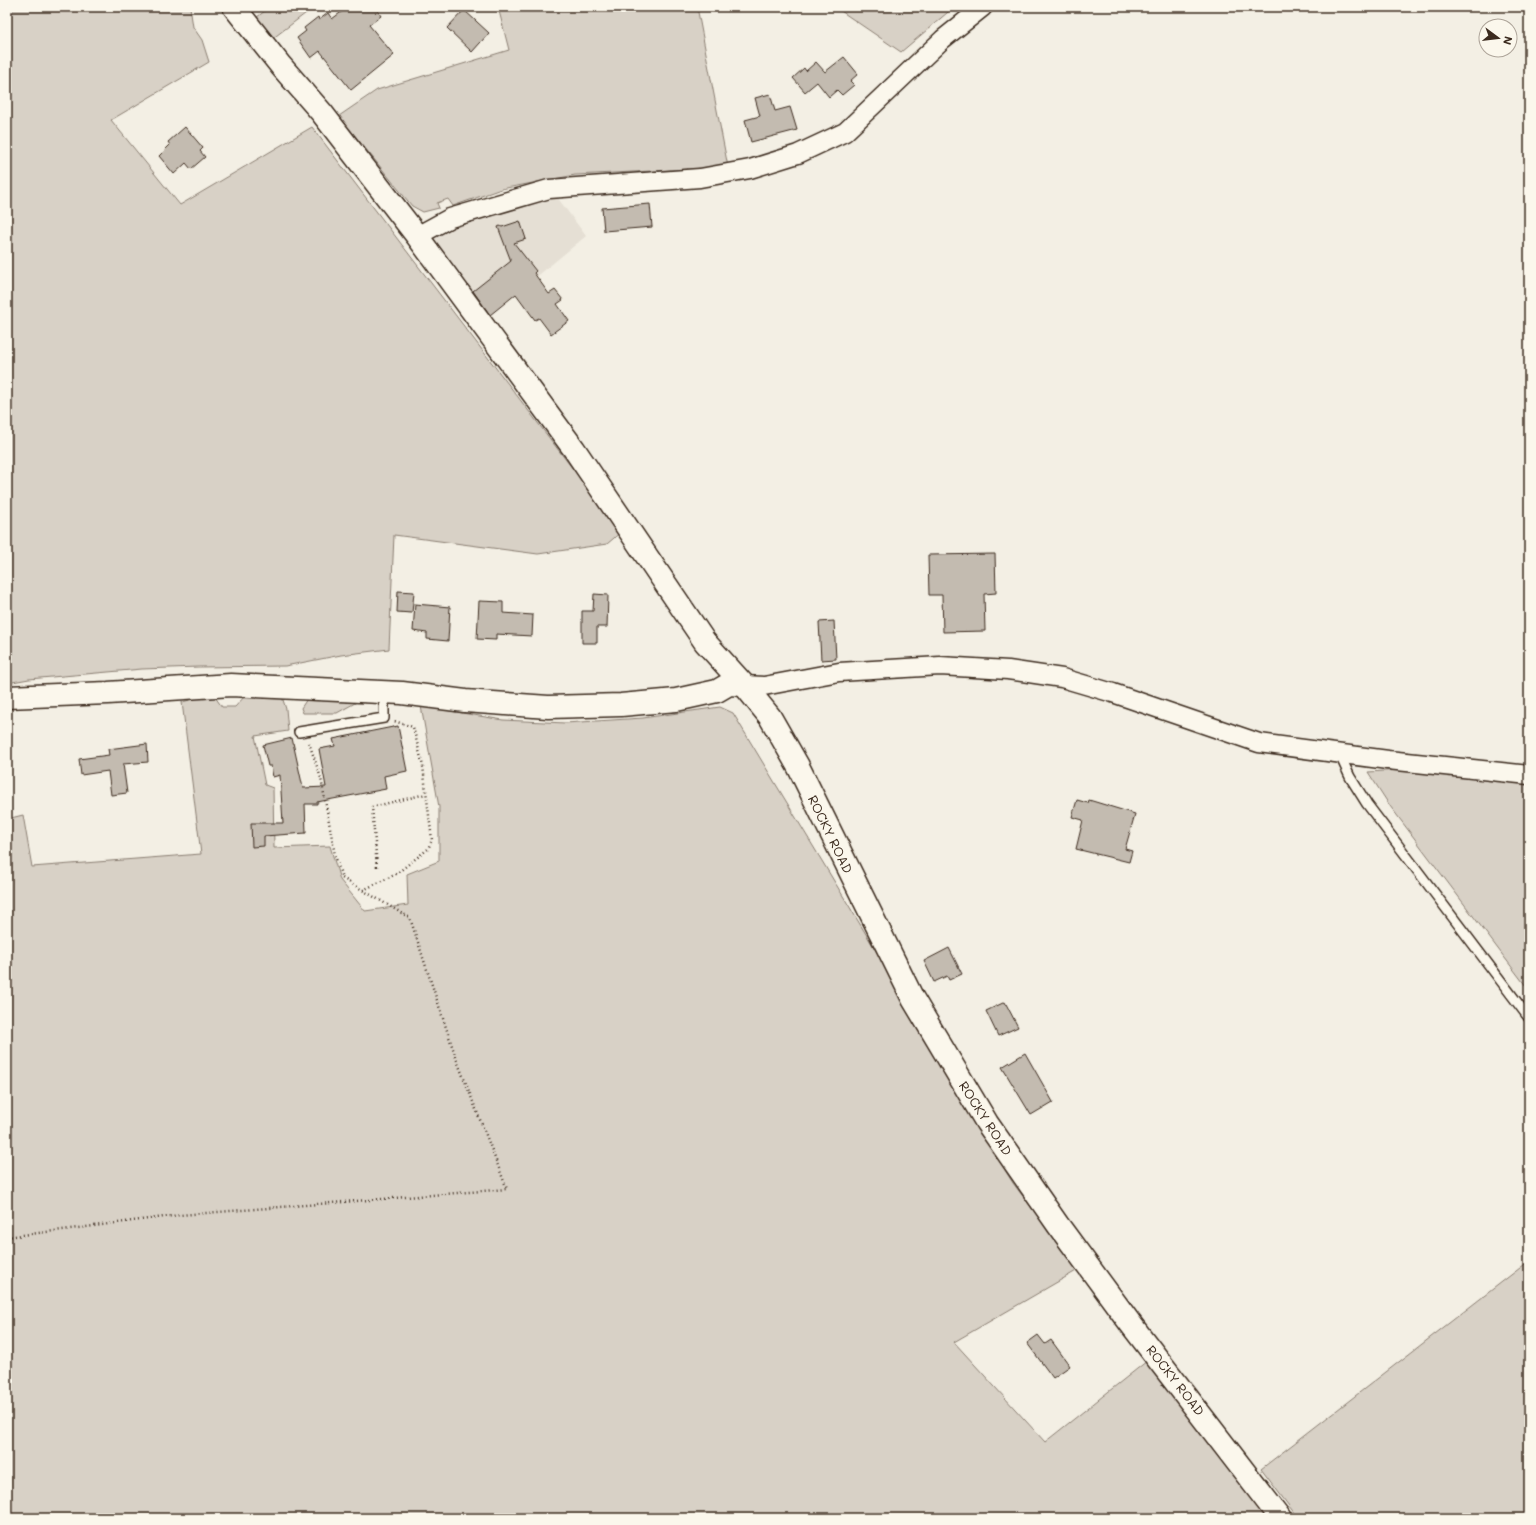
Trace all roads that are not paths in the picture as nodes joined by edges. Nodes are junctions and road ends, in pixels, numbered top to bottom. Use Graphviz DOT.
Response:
graph roads {
  1 [pos="234,7"];
  2 [pos="983,7"];
  3 [pos="417,236"];
  4 [pos="744,685"];
  5 [pos="384,692"];
  6 [pos="7,697"];
  7 [pos="302,732"];
  8 [pos="1339,753"];
  9 [pos="1529,775"];
  10 [pos="1529,1018"];
  11 [pos="1280,1518"];
  1 -- 3 [label="street, ROCKY ROAD"];
  2 -- 3 [label="street"];
  3 -- 4 [label="street, ROCKY ROAD"];
  4 -- 5 [label="street"];
  4 -- 8 [label="street"];
  4 -- 11 [label="street, ROCKY ROAD"];
  5 -- 6 [label="street"];
  5 -- 7 [label="lane"];
  8 -- 9 [label="street"];
  8 -- 10 [label="lane"];
}
